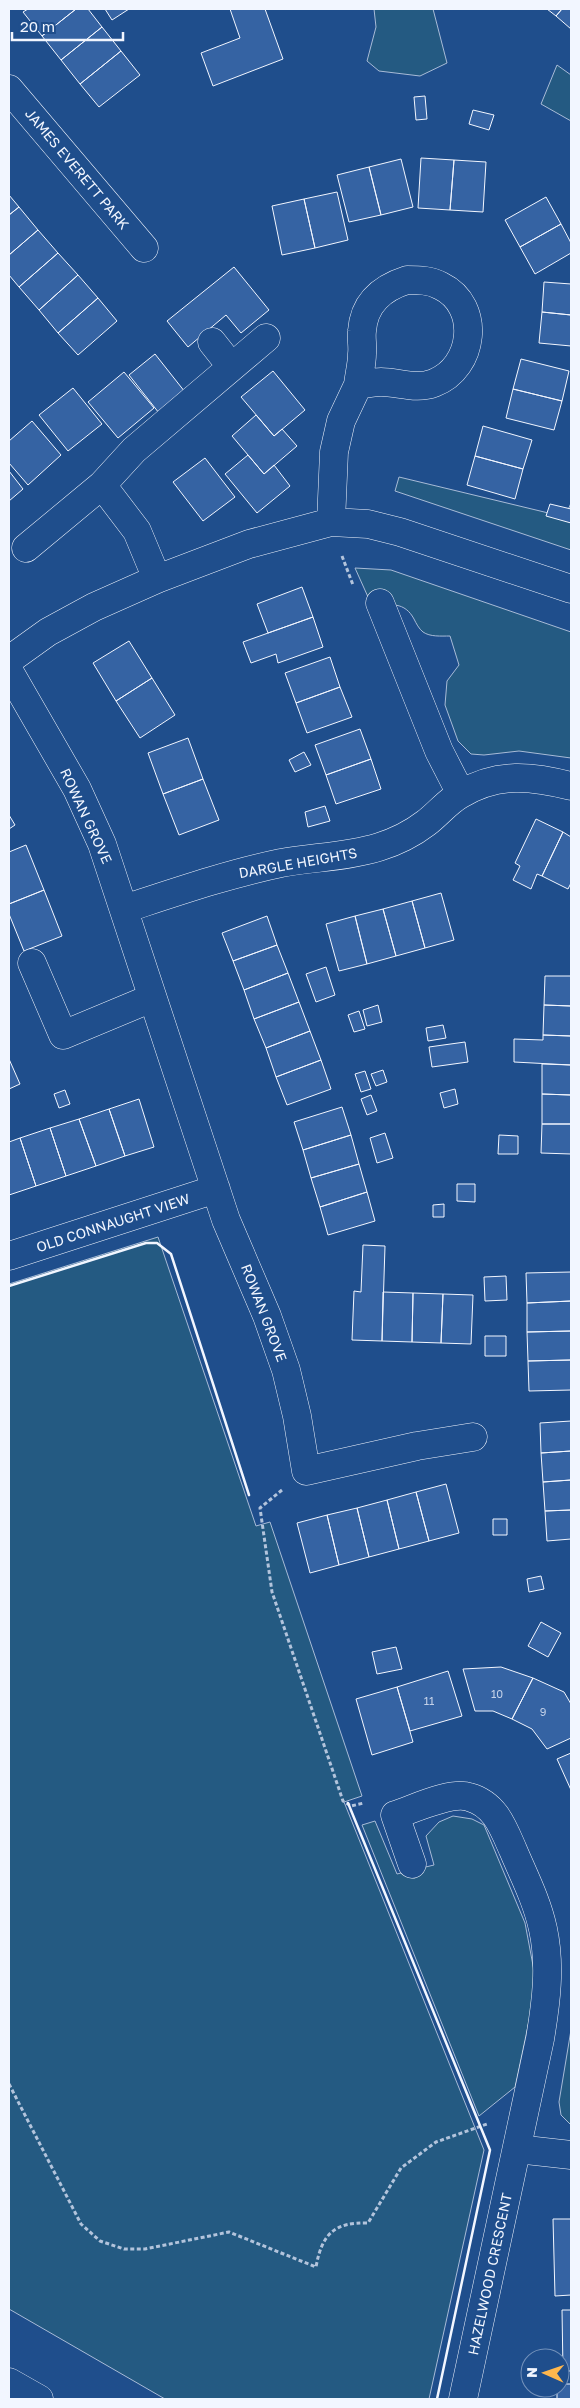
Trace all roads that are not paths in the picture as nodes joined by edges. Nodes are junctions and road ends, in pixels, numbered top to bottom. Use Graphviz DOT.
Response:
graph roads {
  1 [pos="9,89"];
  2 [pos="144,248"];
  3 [pos="266,338"];
  4 [pos="212,342"];
  5 [pos="232,366"];
  6 [pos="358,385"];
  7 [pos="102,485"];
  8 [pos="331,522"];
  9 [pos="26,548"];
  10 [pos="157,580"];
  11 [pos="571,589"];
  12 [pos="380,603"];
  13 [pos="9,660"];
  14 [pos="9,671"];
  15 [pos="571,786"];
  16 [pos="461,794"];
  17 [pos="124,909"];
  18 [pos="32,963"];
  19 [pos="152,998"];
  20 [pos="216,1189"];
  21 [pos="9,1256"];
  22 [pos="473,1436"];
  23 [pos="412,1864"];
  24 [pos="518,2149"];
  25 [pos="571,2156"];
  26 [pos="9,2382"];
  27 [pos="39,2399"];
  28 [pos="463,2399"];
  1 -- 2 [label="main road, JAMES EVERETT PARK"];
  3 -- 5 [label="main road"];
  4 -- 5 [label="main road"];
  5 -- 7 [label="main road"];
  6 -- 6 [label="main road"];
  6 -- 8 [label="main road"];
  7 -- 9 [label="main road"];
  7 -- 10 [label="main road"];
  8 -- 10 [label="main road"];
  8 -- 11 [label="main road"];
  10 -- 13 [label="main road"];
  12 -- 16 [label="main road"];
  14 -- 17 [label="main road, ROWAN GROVE"];
  15 -- 16 [label="main road, DARGLE HEIGHTS"];
  16 -- 17 [label="main road, DARGLE HEIGHTS"];
  17 -- 19 [label="main road, ROWAN GROVE"];
  18 -- 19 [label="main road"];
  19 -- 20 [label="main road, ROWAN GROVE"];
  20 -- 21 [label="main road, OLD CONNAUGHT VIEW"];
  20 -- 22 [label="main road, ROWAN GROVE"];
  23 -- 24 [label="main road, HAZELWOOD CRESCENT"];
  24 -- 25 [label="main road"];
  24 -- 28 [label="main road, HAZELWOOD CRESCENT"];
  26 -- 27 [label="main road"];
}
